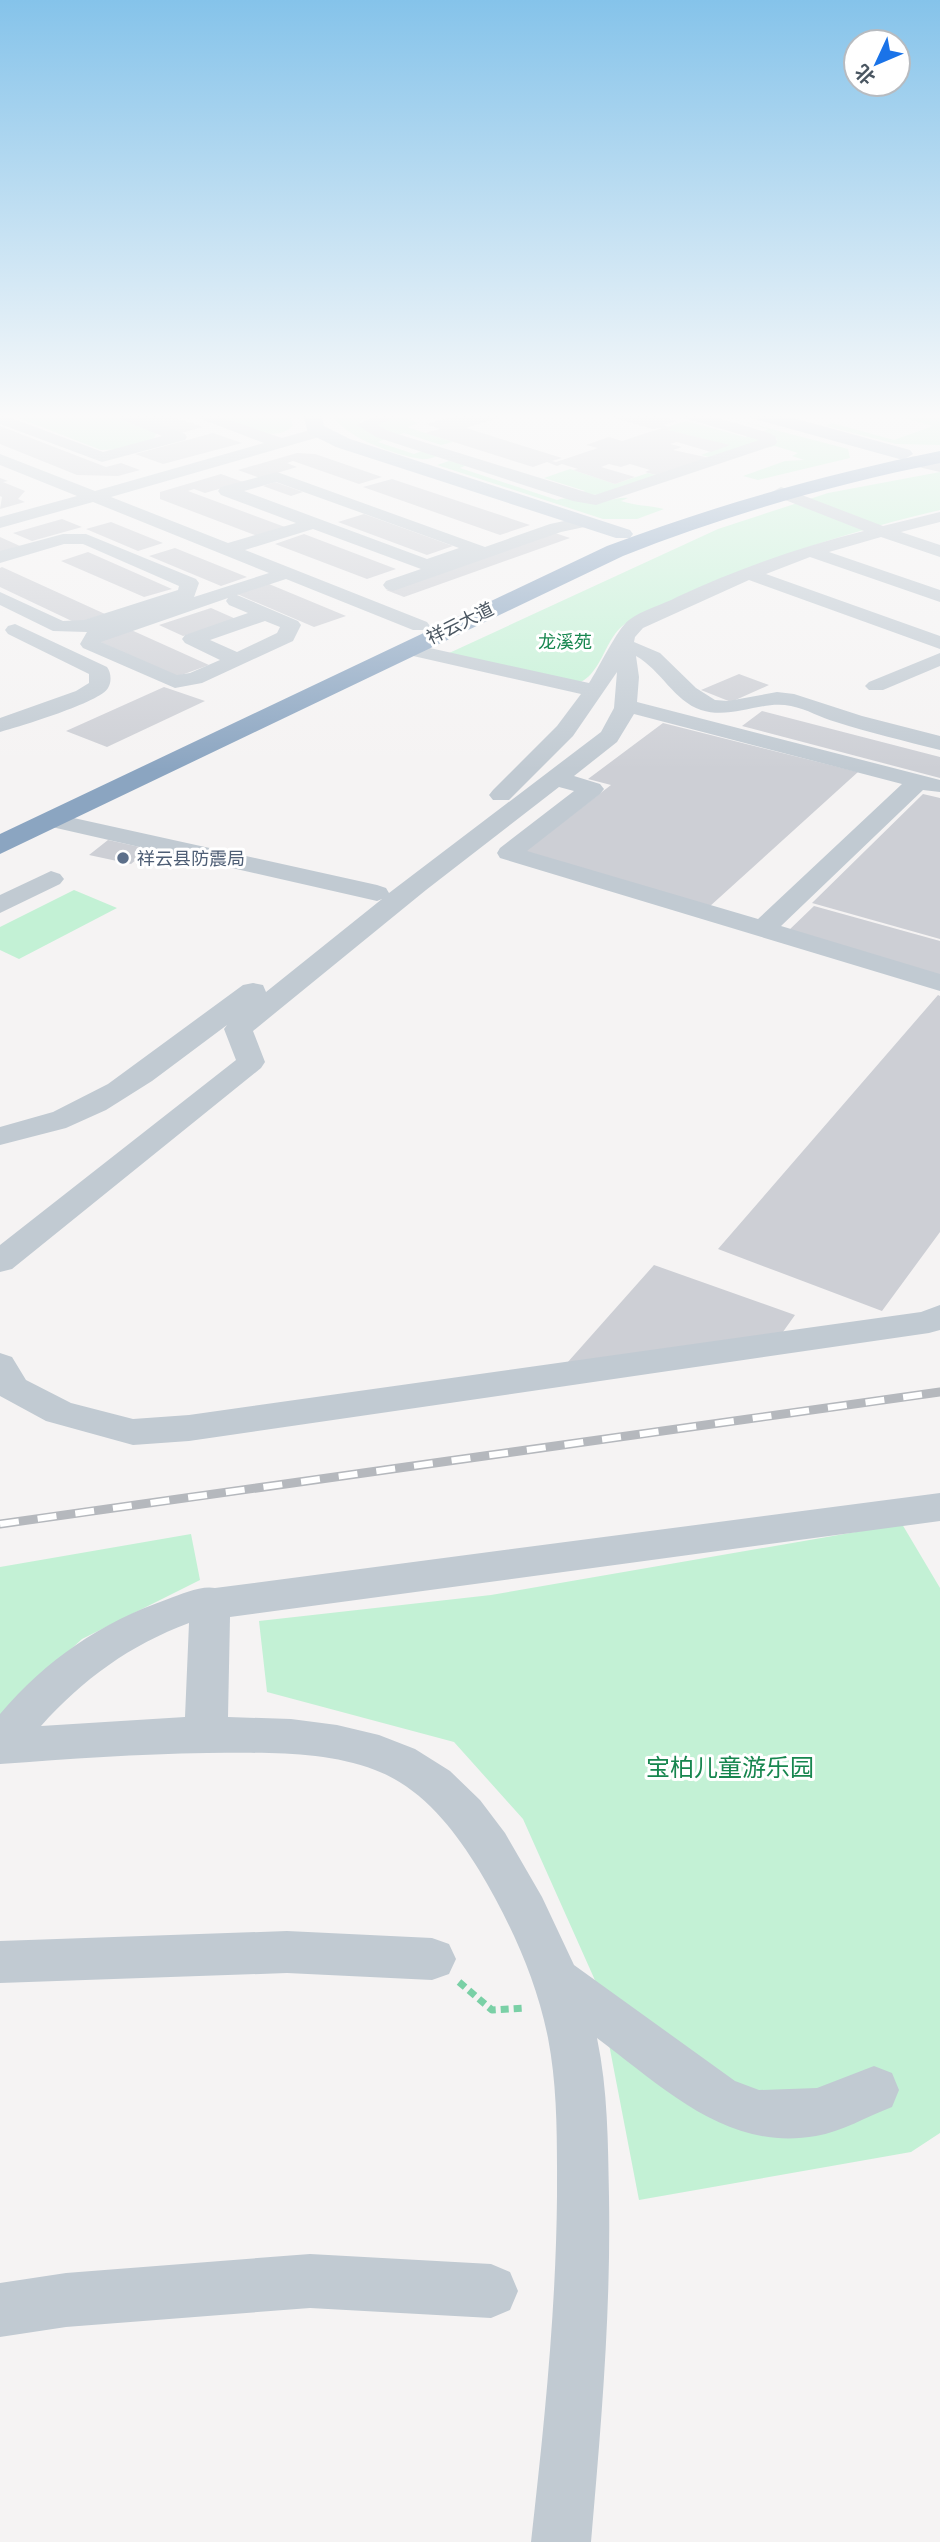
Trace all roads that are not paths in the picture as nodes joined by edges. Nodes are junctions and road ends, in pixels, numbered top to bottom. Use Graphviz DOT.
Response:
graph roads {
  1 [pos="6,533"];
  2 [pos="188,533"];
  3 [pos="282,533"];
  4 [pos="339,533"];
  5 [pos="434,533"];
  6 [pos="543,533"];
  7 [pos="618,533"];
  8 [pos="627,533"];
  9 [pos="663,533"];
  10 [pos="874,533"];
  11 [pos="885,533"];
  12 [pos="623,534"];
  13 [pos="38,546"];
  14 [pos="229,549"];
  15 [pos="808,551"];
  16 [pos="940,551"];
  17 [pos="0,557"];
  18 [pos="287,573"];
  19 [pos="747,573"];
  20 [pos="393,585"];
  21 [pos="940,596"];
  22 [pos="0,598"];
  23 [pos="236,601"];
  24 [pos="266,614"];
  25 [pos="0,623"];
  26 [pos="430,629"];
  27 [pos="940,643"];
  28 [pos="623,645"];
  29 [pos="407,649"];
  30 [pos="940,659"];
  31 [pos="238,660"];
  32 [pos="876,685"];
  33 [pos="595,691"];
  34 [pos="625,705"];
  35 [pos="0,725"];
  36 [pos="940,743"];
  37 [pos="554,778"];
  38 [pos="929,785"];
  39 [pos="51,820"];
  40 [pos="4,830"];
  41 [pos="51,879"];
  42 [pos="377,893"];
  43 [pos="0,905"];
  44 [pos="763,929"];
  45 [pos="940,983"];
  46 [pos="0,1136"];
  47 [pos="0,1262"];
  48 [pos="940,1317"];
  49 [pos="0,1365"];
  50 [pos="940,1507"];
  51 [pos="210,1602"];
  52 [pos="206,1736"];
  53 [pos="0,1745"];
  54 [pos="432,1959"];
  55 [pos="0,1962"];
  56 [pos="559,1992"];
  57 [pos="874,2090"];
  58 [pos="491,2291"];
  59 [pos="0,2310"];
  60 [pos="561,2542"];
  1 -- 13 [label="street"];
  2 -- 14 [label="street"];
  3 -- 14 [label="street"];
  4 -- 5 [label="street"];
  6 -- 20 [label="street"];
  7 -- 12 [label="main road"];
  8 -- 12 [label="highway, 祥云大道"];
  9 -- 26 [label="highway, 祥云大道"];
  10 -- 15 [label="street"];
  11 -- 16 [label="street"];
  12 -- 26 [label="highway, 祥云大道"];
  13 -- 17 [label="street"];
  13 -- 22 [label="street"];
  14 -- 18 [label="street"];
  15 -- 19 [label="street"];
  15 -- 21 [label="street"];
  18 -- 26 [label="street"];
  18 -- 31 [label="street"];
  19 -- 27 [label="street"];
  19 -- 28 [label="street"];
  23 -- 24 [label="street"];
  24 -- 31 [label="street"];
  24 -- 31 [label="street"];
  25 -- 35 [label="street"];
  26 -- 29 [label="highway, 祥云大道"];
  26 -- 40 [label="highway, 祥云大道"];
  28 -- 33 [label="street"];
  28 -- 34 [label="street"];
  28 -- 36 [label="street"];
  29 -- 33 [label="street"];
  29 -- 39 [label="highway, 祥云大道"];
  30 -- 32 [label="street"];
  33 -- 42 [label="street"];
  34 -- 37 [label="street"];
  34 -- 38 [label="street"];
  37 -- 44 [label="street"];
  37 -- 47 [label="street"];
  38 -- 44 [label="street"];
  39 -- 40 [label="highway, 祥云大道"];
  39 -- 42 [label="street"];
  41 -- 43 [label="street"];
  42 -- 46 [label="street"];
  44 -- 45 [label="street"];
  48 -- 49 [label="street"];
  50 -- 51 [label="street"];
  51 -- 52 [label="street"];
  51 -- 53 [label="street"];
  52 -- 53 [label="street"];
  52 -- 56 [label="street"];
  54 -- 55 [label="street"];
  56 -- 57 [label="street"];
  56 -- 60 [label="street"];
  58 -- 59 [label="street"];
}
